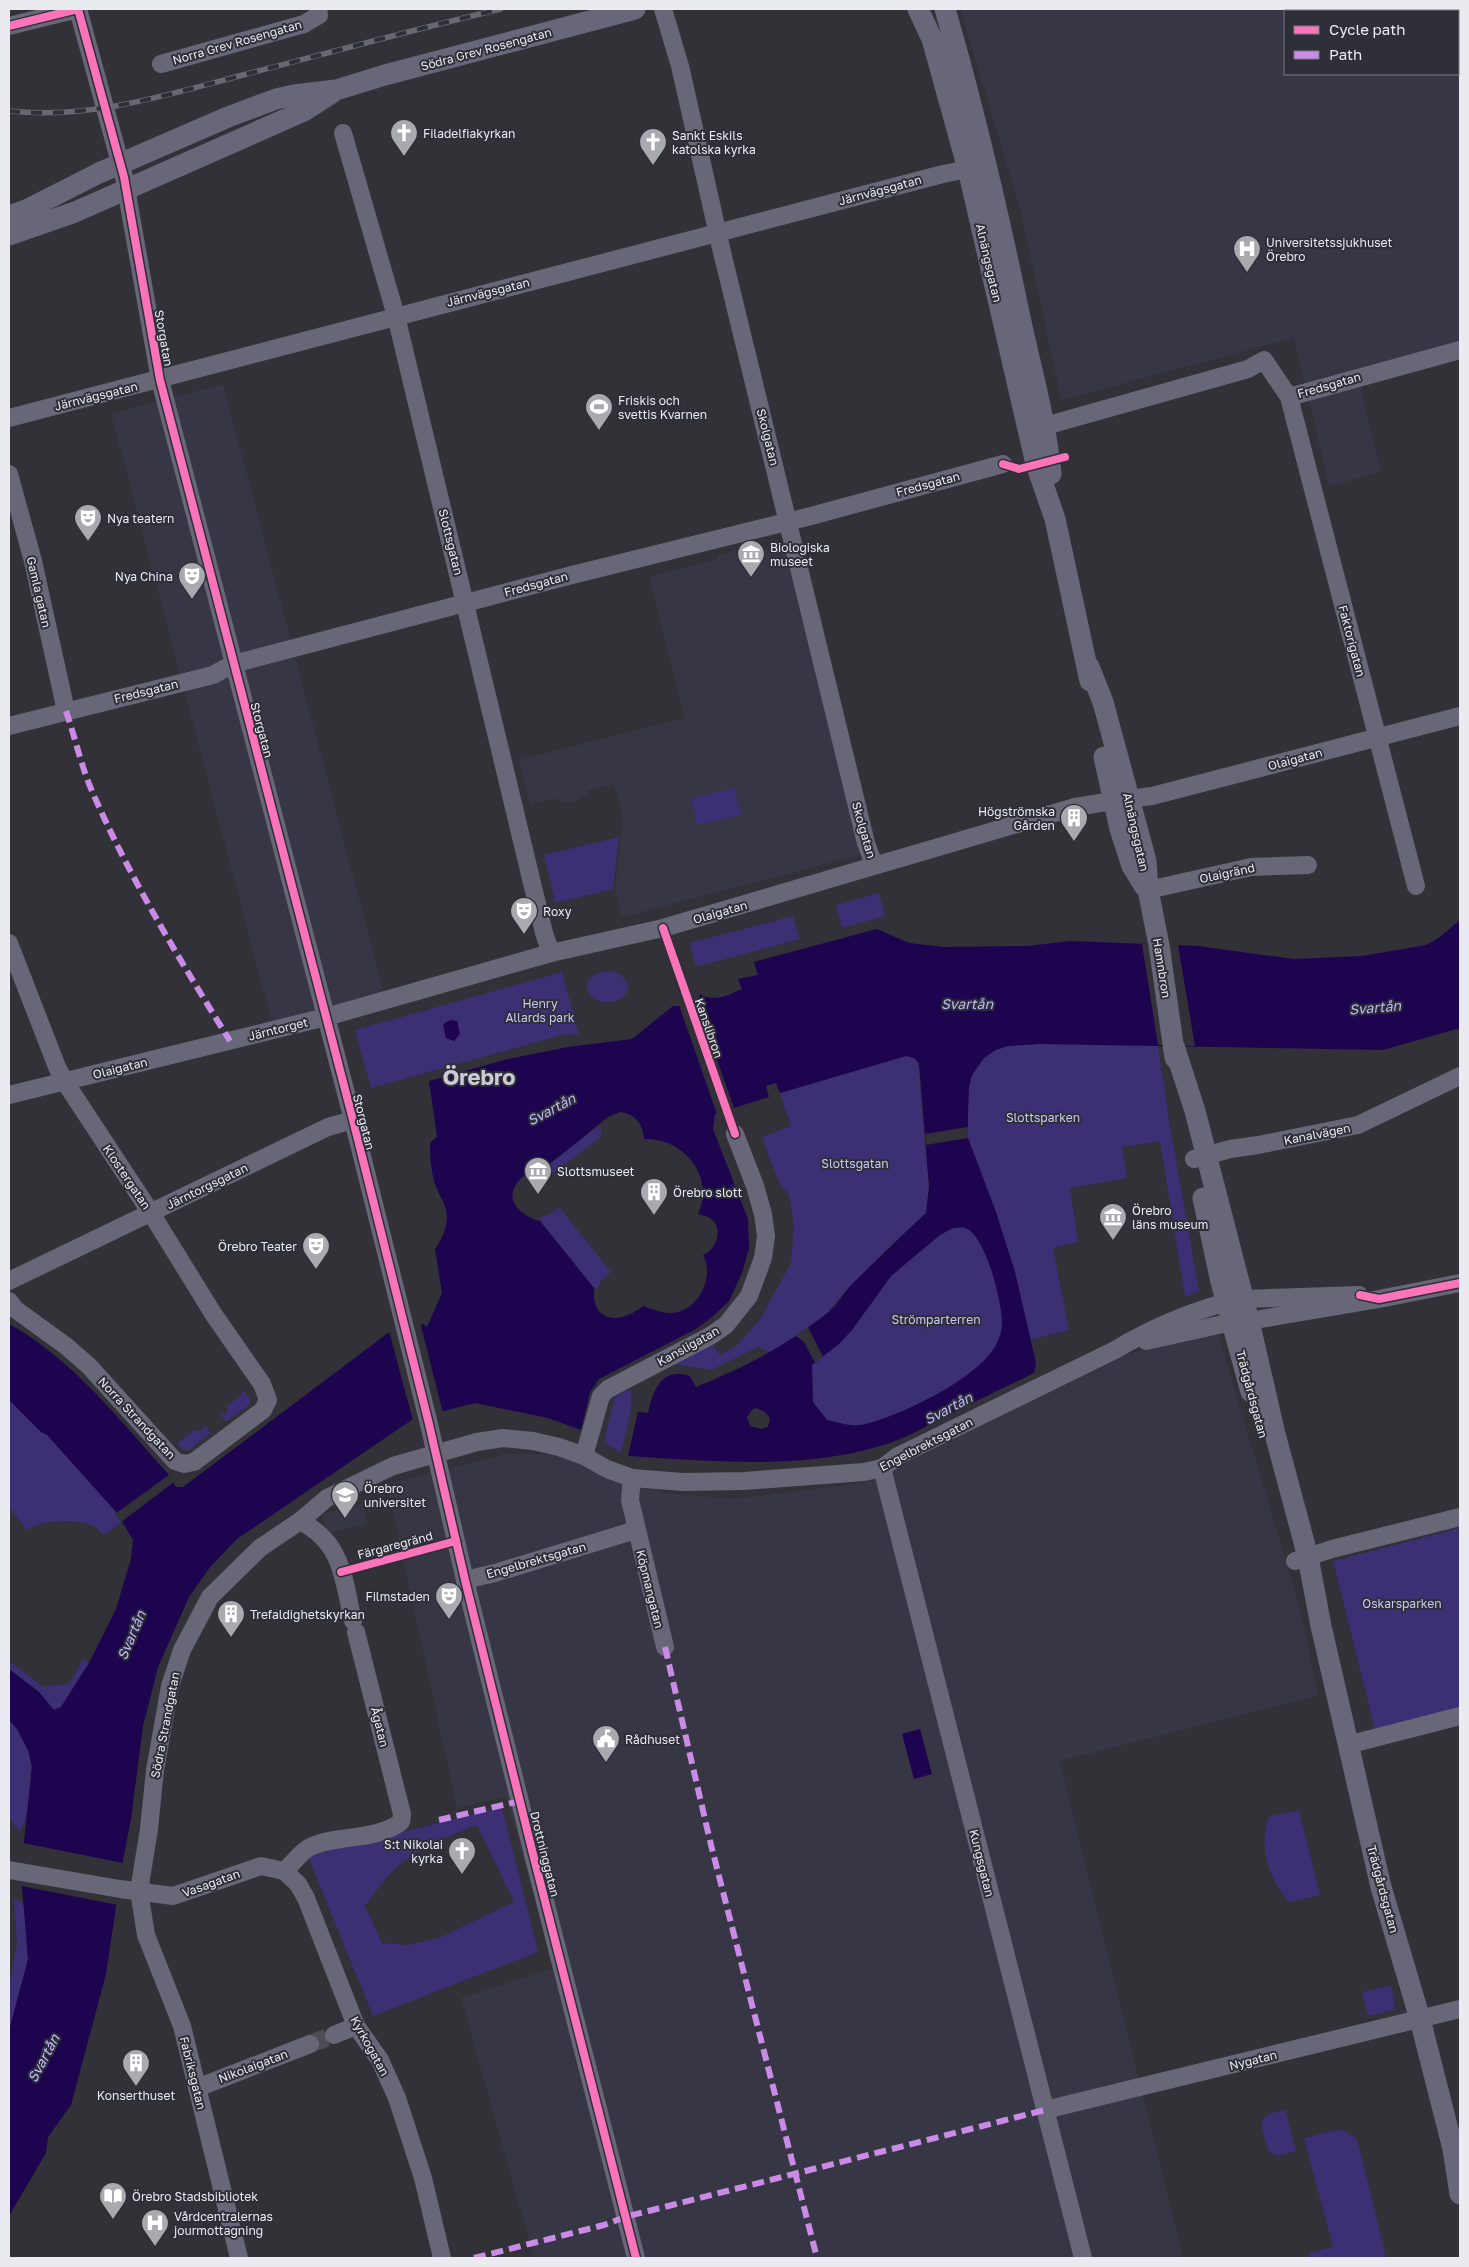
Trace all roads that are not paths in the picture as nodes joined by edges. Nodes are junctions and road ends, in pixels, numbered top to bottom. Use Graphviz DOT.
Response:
graph roads {
  1 [pos="78,9"];
  2 [pos="635,9"];
  3 [pos="663,9"];
  4 [pos="918,9"];
  5 [pos="945,9"];
  6 [pos="315,14"];
  7 [pos="9,26"];
  8 [pos="161,64"];
  9 [pos="336,90"];
  10 [pos="343,133"];
  11 [pos="120,164"];
  12 [pos="977,167"];
  13 [pos="117,194"];
  14 [pos="9,216"];
  15 [pos="719,232"];
  16 [pos="9,235"];
  17 [pos="396,316"];
  18 [pos="1460,350"];
  19 [pos="160,380"];
  20 [pos="1289,397"];
  21 [pos="9,418"];
  22 [pos="1037,428"];
  23 [pos="1003,464"];
  24 [pos="9,474"];
  25 [pos="789,521"];
  26 [pos="466,603"];
  27 [pos="233,664"];
  28 [pos="66,711"];
  29 [pos="1460,716"];
  30 [pos="9,726"];
  31 [pos="1377,738"];
  32 [pos="1121,800"];
  33 [pos="874,865"];
  34 [pos="1308,865"];
  35 [pos="1416,886"];
  36 [pos="1148,890"];
  37 [pos="9,943"];
  38 [pos="551,953"];
  39 [pos="326,1017"];
  40 [pos="230,1040"];
  41 [pos="1460,1078"];
  42 [pos="65,1082"];
  43 [pos="9,1095"];
  44 [pos="353,1120"];
  45 [pos="735,1134"];
  46 [pos="1200,1157"];
  47 [pos="151,1213"];
  48 [pos="9,1281"];
  49 [pos="1460,1283"];
  50 [pos="1379,1299"];
  51 [pos="9,1301"];
  52 [pos="1235,1301"];
  53 [pos="1241,1322"];
  54 [pos="1115,1350"];
  55 [pos="268,1400"];
  56 [pos="436,1454"];
  57 [pos="584,1456"];
  58 [pos="882,1468"];
  59 [pos="632,1478"];
  60 [pos="1460,1517"];
  61 [pos="300,1521"];
  62 [pos="636,1530"];
  63 [pos="1301,1559"];
  64 [pos="465,1580"];
  65 [pos="664,1647"];
  66 [pos="1460,1716"];
  67 [pos="1347,1745"];
  68 [pos="15,1871"];
  69 [pos="284,1871"];
  70 [pos="139,1891"];
  71 [pos="1460,2009"];
  72 [pos="1420,2019"];
  73 [pos="356,2026"];
  74 [pos="334,2035"];
  75 [pos="310,2044"];
  76 [pos="197,2088"];
  77 [pos="1045,2110"];
  78 [pos="1457,2157"];
  79 [pos="1460,2194"];
  80 [pos="239,2258"];
  81 [pos="442,2258"];
  82 [pos="636,2258"];
  83 [pos="1083,2258"];
  1 -- 7 [label="street"];
  1 -- 11 [label="street, Storgatan"];
  2 -- 9 [label="main road, Södra Grev Rosengatan"];
  3 -- 15 [label="street, Skolgatan"];
  4 -- 12 [label="main road, Alnängsgatan"];
  5 -- 12 [label="main road, Alnängsgatan"];
  6 -- 8 [label="street, Norra Grev Rosengatan"];
  9 -- 11 [label="main road, Södra Grev Rosengatan"];
  9 -- 13 [label="main road, Södra Grev Rosengatan"];
  10 -- 17 [label="street, Slottsgatan"];
  11 -- 13 [label="street, Storgatan"];
  11 -- 14 [label="main road, Södra Grev Rosengatan"];
  12 -- 15 [label="street, Järnvägsgatan"];
  12 -- 22 [label="main road, Alnängsgatan"];
  13 -- 16 [label="main road, Södra Grev Rosengatan"];
  13 -- 19 [label="street, Storgatan"];
  15 -- 17 [label="street, Järnvägsgatan"];
  15 -- 25 [label="street, Skolgatan"];
  17 -- 19 [label="street, Järnvägsgatan"];
  17 -- 26 [label="street, Slottsgatan"];
  18 -- 20 [label="street, Fredsgatan"];
  19 -- 21 [label="street, Järnvägsgatan"];
  19 -- 27 [label="street, Storgatan"];
  20 -- 22 [label="street, Fredsgatan"];
  20 -- 31 [label="street, Faktorigatan"];
  22 -- 32 [label="main road, Alnängsgatan"];
  23 -- 25 [label="street, Fredsgatan"];
  24 -- 28 [label="street, Gamla gatan"];
  25 -- 26 [label="street, Fredsgatan"];
  25 -- 33 [label="street, Skolgatan"];
  26 -- 27 [label="street, Fredsgatan"];
  26 -- 38 [label="street, Slottsgatan"];
  27 -- 28 [label="street, Fredsgatan"];
  27 -- 39 [label="street, Storgatan"];
  28 -- 30 [label="street, Fredsgatan"];
  29 -- 31 [label="street, Olaigatan"];
  31 -- 32 [label="street, Olaigatan"];
  31 -- 35 [label="street, Faktorigatan"];
  32 -- 33 [label="street, Olaigatan"];
  32 -- 36 [label="main road, Alnängsgatan"];
  33 -- 38 [label="street, Olaigatan"];
  34 -- 36 [label="street, Olaigränd"];
  36 -- 46 [label="main road, Hamnbron"];
  37 -- 42 [label="street, Klostergatan"];
  38 -- 39 [label="street, Olaigatan"];
  39 -- 40 [label="street, Järntorget"];
  39 -- 44 [label="street, Storgatan"];
  40 -- 42 [label="street, Olaigatan"];
  41 -- 46 [label="street, Kanalvägen"];
  42 -- 43 [label="street, Olaigatan"];
  42 -- 47 [label="street, Klostergatan"];
  44 -- 47 [label="street, Järntorgsgatan"];
  44 -- 56 [label="street, Storgatan"];
  45 -- 57 [label="street, Kansligatan"];
  46 -- 52 [label="main road, Trädgårdsgatan"];
  47 -- 48 [label="street, Järntorgsgatan"];
  47 -- 55 [label="street, Klostergatan"];
  49 -- 50 [label="street, Engelbrektsgatan"];
  50 -- 52 [label="street, Engelbrektsgatan"];
  50 -- 53 [label="street, Engelbrektsgatan"];
  51 -- 55 [label="street, Norra Strandgatan"];
  52 -- 53 [label="main road, Trädgårdsgatan"];
  52 -- 54 [label="street, Engelbrektsgatan"];
  53 -- 54 [label="street, Engelbrektsgatan"];
  53 -- 63 [label="main road, Trädgårdsgatan"];
  54 -- 58 [label="street, Engelbrektsgatan"];
  56 -- 57 [label="street, Södra Strandgatan"];
  56 -- 61 [label="street, Södra Strandgatan"];
  56 -- 64 [label="street, Drottninggatan"];
  57 -- 59 [label="street, Engelbrektsgatan"];
  58 -- 59 [label="street, Engelbrektsgatan"];
  58 -- 77 [label="street, Kungsgatan"];
  59 -- 62 [label="street, Köpmangatan"];
  60 -- 63 [label="street"];
  61 -- 69 [label="street, Ågatan"];
  61 -- 70 [label="street, Södra Strandgatan"];
  62 -- 64 [label="street, Engelbrektsgatan"];
  62 -- 65 [label="street, Köpmangatan"];
  63 -- 67 [label="main road, Trädgårdsgatan"];
  64 -- 82 [label="street, Drottninggatan"];
  66 -- 67 [label="street"];
  67 -- 72 [label="main road, Trädgårdsgatan"];
  68 -- 70 [label="street, Vasagatan"];
  69 -- 70 [label="street, Vasagatan"];
  69 -- 73 [label="street, Kyrkogatan"];
  70 -- 76 [label="street, Fabriksgatan"];
  71 -- 72 [label="street, Nygatan"];
  72 -- 77 [label="street, Nygatan"];
  72 -- 78 [label="main road, Trädgårdsgatan"];
  73 -- 74 [label="street"];
  73 -- 81 [label="street, Kyrkogatan"];
  75 -- 76 [label="street, Nikolaigatan"];
  76 -- 80 [label="street, Fabriksgatan"];
  77 -- 83 [label="street, Kungsgatan"];
  78 -- 79 [label="main road, Trädgårdsgatan"];
}
